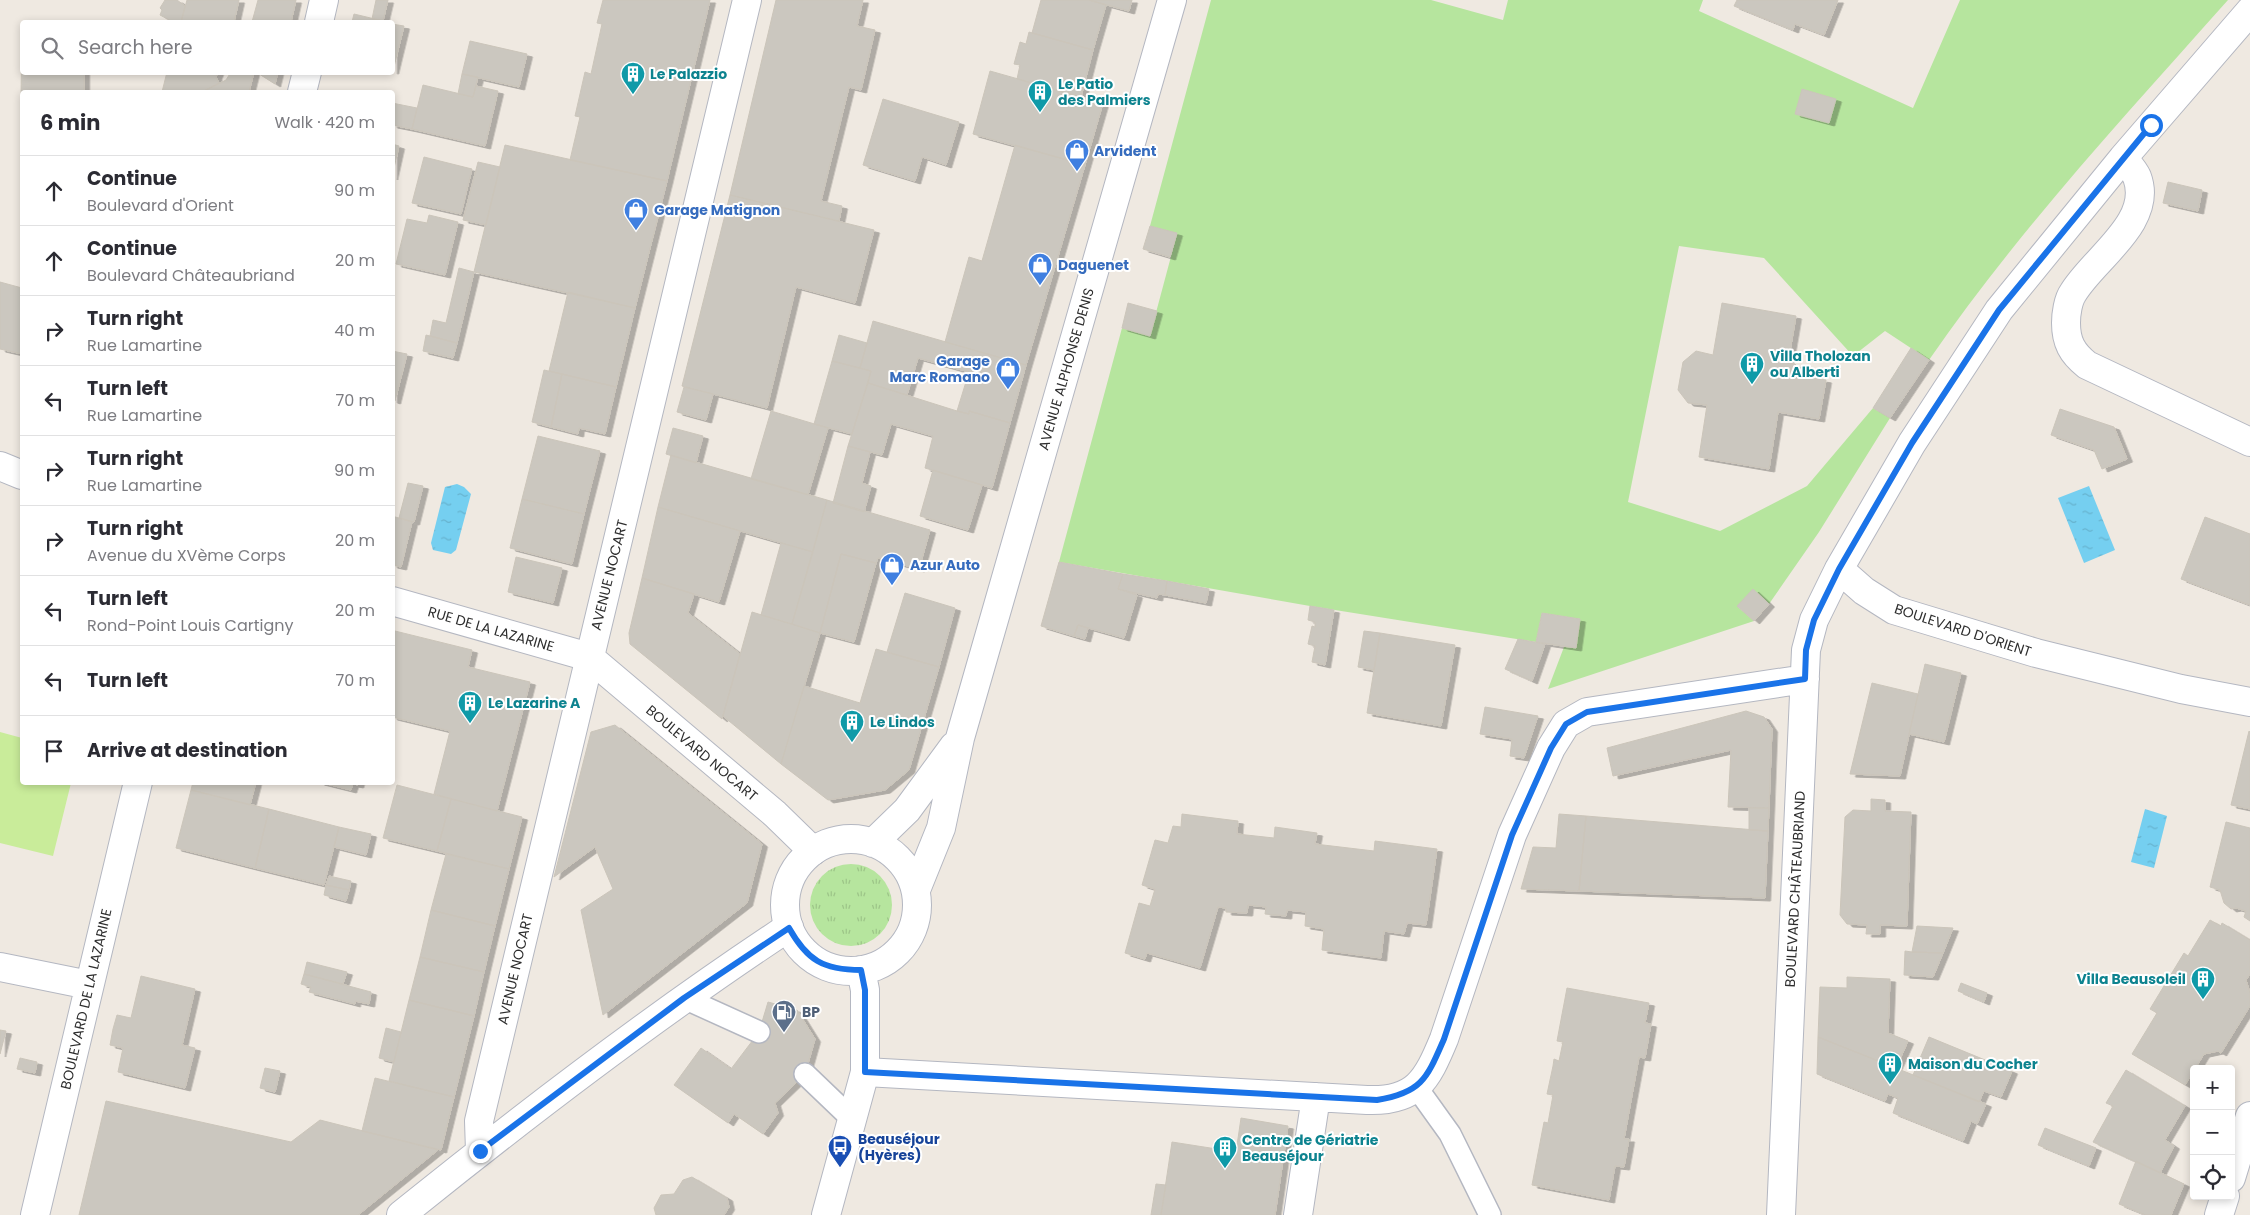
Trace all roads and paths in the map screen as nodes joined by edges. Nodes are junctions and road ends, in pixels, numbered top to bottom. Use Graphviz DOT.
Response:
graph roads {
  1 [pos="324,0"];
  2 [pos="747,0"];
  3 [pos="1172,0"];
  4 [pos="2250,11"];
  5 [pos="319,20"];
  6 [pos="306,75"];
  7 [pos="302,90"];
  8 [pos="2123,158"];
  9 [pos="2250,442"];
  10 [pos="0,466"];
  11 [pos="20,474"];
  12 [pos="1839,569"];
  13 [pos="395,602"];
  14 [pos="589,657"];
  15 [pos="1805,679"];
  16 [pos="2250,702"];
  17 [pos="960,738"];
  18 [pos="137,785"];
  19 [pos="873,843"];
  20 [pos="813,851"];
  21 [pos="916,890"];
  22 [pos="789,928"];
  23 [pos="0,967"];
  24 [pos="861,970"];
  25 [pos="90,985"];
  26 [pos="684,998"];
  27 [pos="759,1032"];
  28 [pos="865,1072"];
  29 [pos="805,1074"];
  30 [pos="1417,1088"];
  31 [pos="1316,1097"];
  32 [pos="2250,1116"];
  33 [pos="852,1119"];
  34 [pos="480,1151"];
  35 [pos="2235,1165"];
  36 [pos="2224,1200"];
  37 [pos="35,1215"];
  38 [pos="401,1215"];
  39 [pos="826,1215"];
  40 [pos="1298,1215"];
  41 [pos="1490,1215"];
  42 [pos="1781,1215"];
  43 [pos="2219,1215"];
  1 -- 5 [label="street"];
  2 -- 14 [label="street, AVENUE NOCART"];
  3 -- 17 [label="street, AVENUE ALPHONSE DENIS"];
  4 -- 8 [label="street"];
  6 -- 7 [label="street"];
  8 -- 9 [label="street"];
  8 -- 12 [label="street"];
  10 -- 11 [label="street"];
  12 -- 15 [label="street, BOULEVARD CHÂTEAUBRIAND"];
  12 -- 16 [label="street, BOULEVARD D'ORIENT"];
  13 -- 14 [label="street, RUE DE LA LAZARINE"];
  14 -- 20 [label="street, BOULEVARD NOCART"];
  14 -- 34 [label="street, AVENUE NOCART"];
  15 -- 30 [label="street"];
  15 -- 42 [label="street, BOULEVARD CHÂTEAUBRIAND"];
  17 -- 19 [label="street, AVENUE ALPHONSE DENIS"];
  17 -- 21 [label="street, AVENUE ALPHONSE DENIS"];
  18 -- 25 [label="street, BOULEVARD DE LA LAZARINE"];
  19 -- 20 [label="street"];
  19 -- 21 [label="street"];
  20 -- 22 [label="street"];
  21 -- 24 [label="street"];
  22 -- 24 [label="street"];
  22 -- 26 [label="street"];
  23 -- 25 [label="street"];
  24 -- 28 [label="street"];
  25 -- 37 [label="street, BOULEVARD DE LA LAZARINE"];
  26 -- 27 [label="lane"];
  26 -- 34 [label="street"];
  28 -- 31 [label="street"];
  28 -- 33 [label="street"];
  29 -- 33 [label="lane"];
  30 -- 31 [label="street"];
  30 -- 41 [label="lane"];
  31 -- 40 [label="street"];
  32 -- 35 [label="street"];
  33 -- 39 [label="street"];
  34 -- 38 [label="street"];
  36 -- 43 [label="street"];
}
